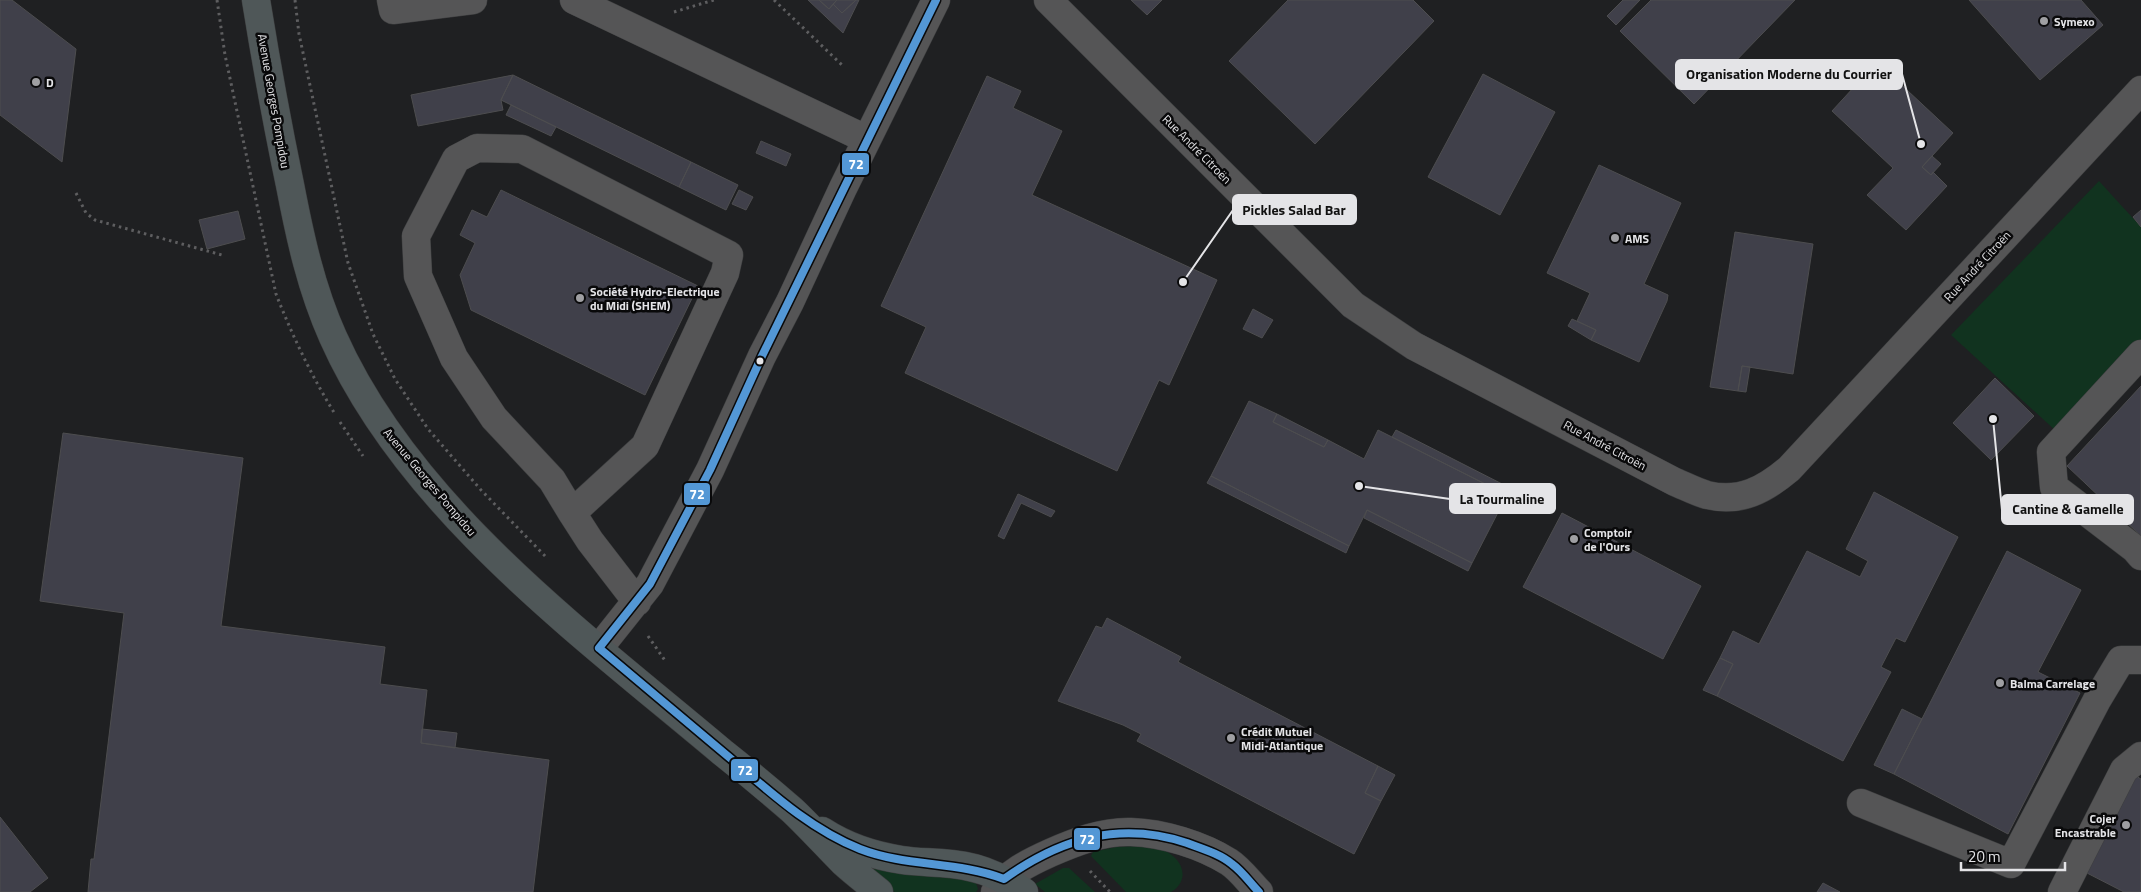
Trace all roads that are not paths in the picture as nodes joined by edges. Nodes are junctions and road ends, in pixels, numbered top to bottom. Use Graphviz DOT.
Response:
graph roads {
  1 [pos="256,0"];
  2 [pos="391,0"];
  3 [pos="473,0"];
  4 [pos="574,0"];
  5 [pos="936,0"];
  6 [pos="1048,0"];
  7 [pos="2141,90"];
  8 [pos="866,139"];
  9 [pos="2141,354"];
  10 [pos="572,513"];
  11 [pos="2141,556"];
  12 [pos="637,602"];
  13 [pos="599,648"];
  14 [pos="2141,660"];
  15 [pos="2141,756"];
  16 [pos="1860,803"];
  17 [pos="794,812"];
  18 [pos="1008,888"];
  19 [pos="879,892"];
  20 [pos="1259,892"];
  21 [pos="2062,892"];
  1 -- 13 [label="main road, Avenue Georges Pompidou"];
  2 -- 3 [label="street"];
  4 -- 8 [label="street"];
  5 -- 8 [label="street"];
  6 -- 7 [label="street, Rue André Citroën"];
  8 -- 12 [label="street"];
  9 -- 11 [label="street"];
  10 -- 10 [label="street"];
  10 -- 12 [label="street"];
  12 -- 13 [label="street"];
  13 -- 17 [label="main road, Avenue Georges Pompidou"];
  14 -- 16 [label="street"];
  15 -- 21 [label="street"];
  17 -- 18 [label="main road, Avenue Georges Pompidou"];
  17 -- 19 [label="main road, Avenue Georges Pompidou"];
  18 -- 20 [label="street"];
}
